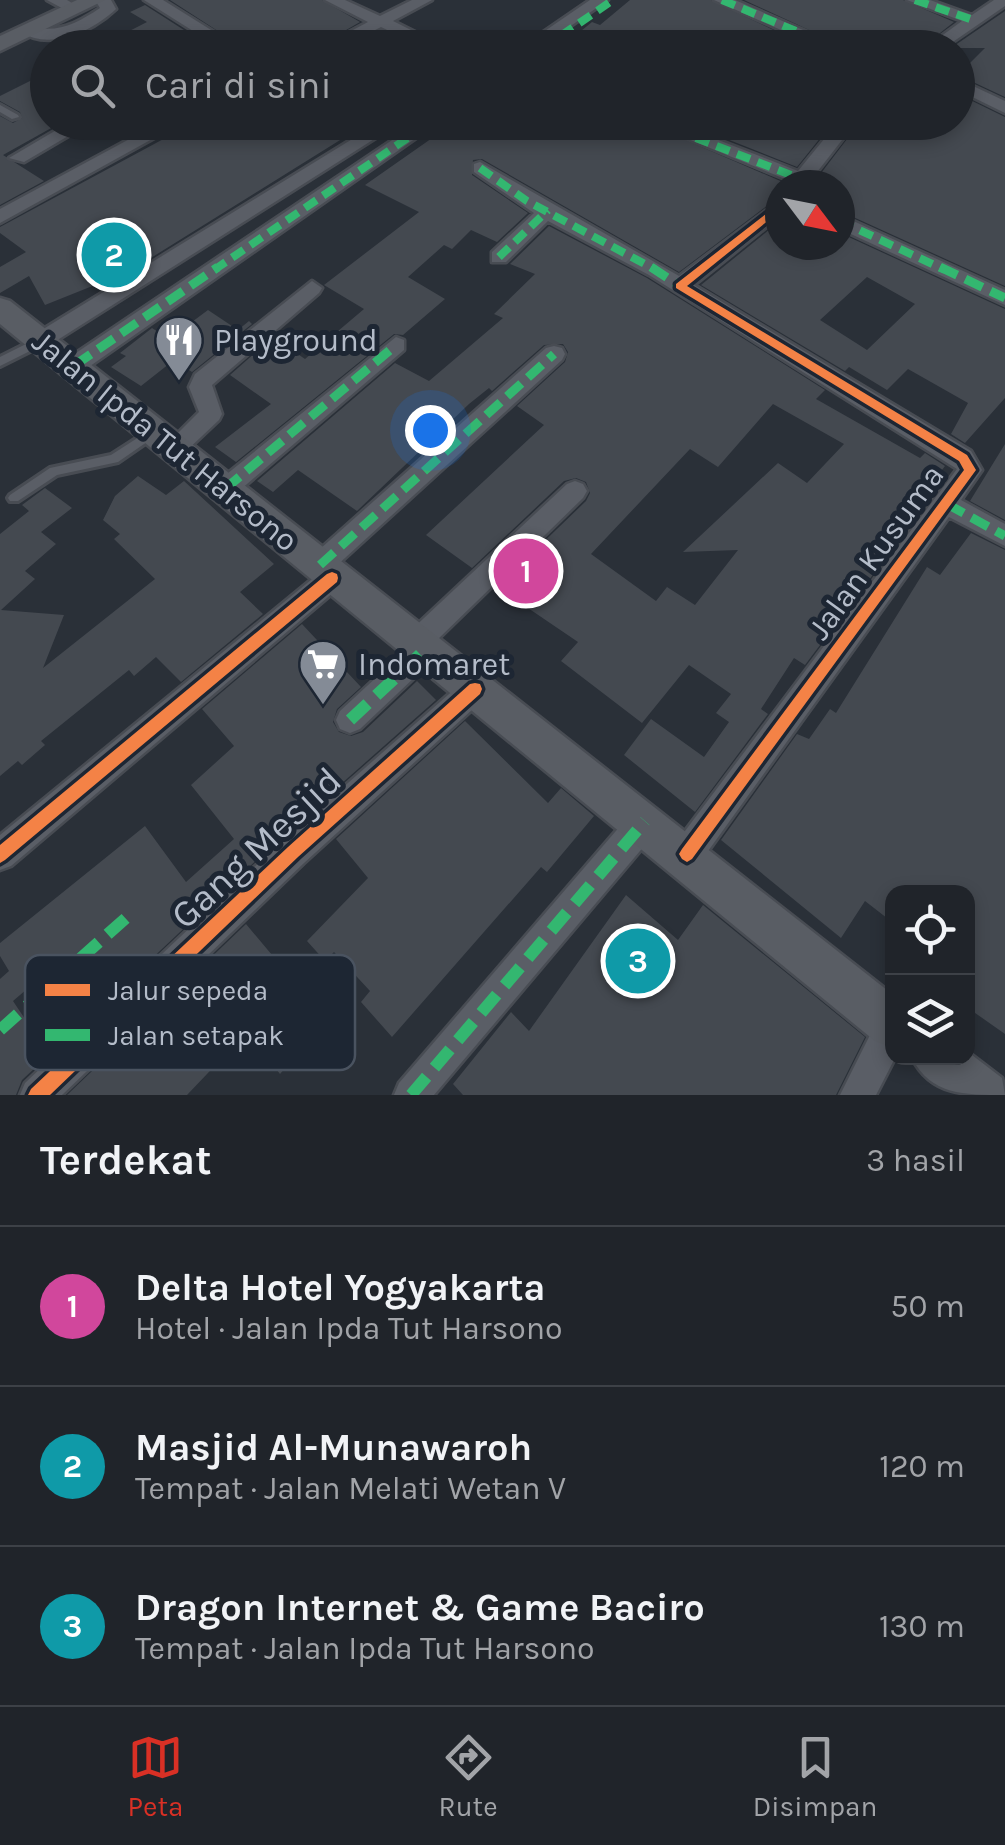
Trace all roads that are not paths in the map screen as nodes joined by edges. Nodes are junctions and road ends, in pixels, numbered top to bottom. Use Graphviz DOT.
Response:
graph roads {
  1 [pos="103,0"];
  2 [pos="152,0"];
  3 [pos="333,0"];
  4 [pos="424,0"];
  5 [pos="613,0"];
  6 [pos="722,0"];
  7 [pos="768,0"];
  8 [pos="914,0"];
  9 [pos="1004,0"];
  10 [pos="588,2"];
  11 [pos="74,3"];
  12 [pos="751,12"];
  13 [pos="976,20"];
  14 [pos="384,22"];
  15 [pos="28,30"];
  16 [pos="70,30"];
  17 [pos="201,30"];
  18 [pos="366,30"];
  19 [pos="401,30"];
  20 [pos="551,30"];
  21 [pos="569,30"];
  22 [pos="794,30"];
  23 [pos="961,30"];
  24 [pos="0,44"];
  25 [pos="975,93"];
  26 [pos="0,108"];
  27 [pos="1005,108"];
  28 [pos="15,117"];
  29 [pos="51,140"];
  30 [pos="142,140"];
  31 [pos="355,140"];
  32 [pos="405,140"];
  33 [pos="698,140"];
  34 [pos="833,140"];
  35 [pos="18,158"];
  36 [pos="480,168"];
  37 [pos="770,170"];
  38 [pos="809,170"];
  39 [pos="548,210"];
  40 [pos="0,217"];
  41 [pos="765,218"];
  42 [pos="855,228"];
  43 [pos="499,257"];
  44 [pos="680,286"];
  45 [pos="312,288"];
  46 [pos="1005,298"];
  47 [pos="0,308"];
  48 [pos="40,341"];
  49 [pos="396,345"];
  50 [pos="554,354"];
  51 [pos="0,362"];
  52 [pos="74,365"];
  53 [pos="165,439"];
  54 [pos="225,489"];
  55 [pos="575,491"];
  56 [pos="14,498"];
  57 [pos="948,504"];
  58 [pos="1005,536"];
  59 [pos="326,572"];
  60 [pos="422,646"];
  61 [pos="475,689"];
  62 [pos="350,720"];
  63 [pos="644,821"];
  64 [pos="687,854"];
  65 [pos="0,855"];
  66 [pos="185,955"];
  67 [pos="885,1019"];
  68 [pos="885,1039"];
  69 [pos="945,1065"];
  70 [pos="63,1070"];
  71 [pos="37,1095"];
  72 [pos="411,1095"];
  73 [pos="857,1095"];
  74 [pos="985,1095"];
  1 -- 16 [label="street"];
  2 -- 17 [label="street"];
  3 -- 14 [label="street"];
  4 -- 14 [label="street"];
  5 -- 21 [label="street"];
  6 -- 12 [label="street"];
  7 -- 12 [label="street"];
  8 -- 13 [label="street"];
  9 -- 13 [label="street"];
  10 -- 20 [label="street"];
  11 -- 15 [label="main road"];
  12 -- 22 [label="street"];
  13 -- 23 [label="street"];
  14 -- 18 [label="street"];
  14 -- 19 [label="street"];
  15 -- 24 [label="main road"];
  25 -- 27 [label="street"];
  26 -- 28 [label="lane"];
  29 -- 35 [label="street"];
  30 -- 40 [label="street"];
  31 -- 48 [label="street"];
  32 -- 52 [label="street"];
  33 -- 37 [label="street"];
  34 -- 38 [label="street"];
  36 -- 39 [label="street"];
  39 -- 43 [label="street"];
  39 -- 44 [label="street"];
  41 -- 44 [label="street"];
  42 -- 46 [label="street"];
  44 -- 57 [label="street, Jalan Kusuma"];
  45 -- 53 [label="street"];
  47 -- 48 [label="main road, Jalan Ipda Tut Harsono"];
  48 -- 51 [label="lane"];
  48 -- 52 [label="main road, Jalan Ipda Tut Harsono"];
  49 -- 54 [label="street"];
  50 -- 59 [label="street"];
  52 -- 53 [label="main road, Jalan Ipda Tut Harsono"];
  53 -- 54 [label="main road, Jalan Ipda Tut Harsono"];
  53 -- 56 [label="lane"];
  54 -- 59 [label="main road, Jalan Ipda Tut Harsono"];
  55 -- 60 [label="street"];
  57 -- 58 [label="street"];
  57 -- 64 [label="street, Jalan Kusuma"];
  59 -- 60 [label="main road, Jalan Ipda Tut Harsono"];
  59 -- 65 [label="street"];
  60 -- 61 [label="main road, Jalan Ipda Tut Harsono"];
  60 -- 62 [label="street"];
  61 -- 63 [label="main road, Jalan Ipda Tut Harsono"];
  61 -- 66 [label="street, Gang Mesjid"];
  63 -- 64 [label="main road, Jalan Ipda Tut Harsono"];
  63 -- 72 [label="street"];
  64 -- 67 [label="main road, Jalan Ipda Tut Harsono"];
  68 -- 73 [label="street"];
  69 -- 74 [label="main road"];
  70 -- 71 [label="street, Gang Mesjid"];
}
